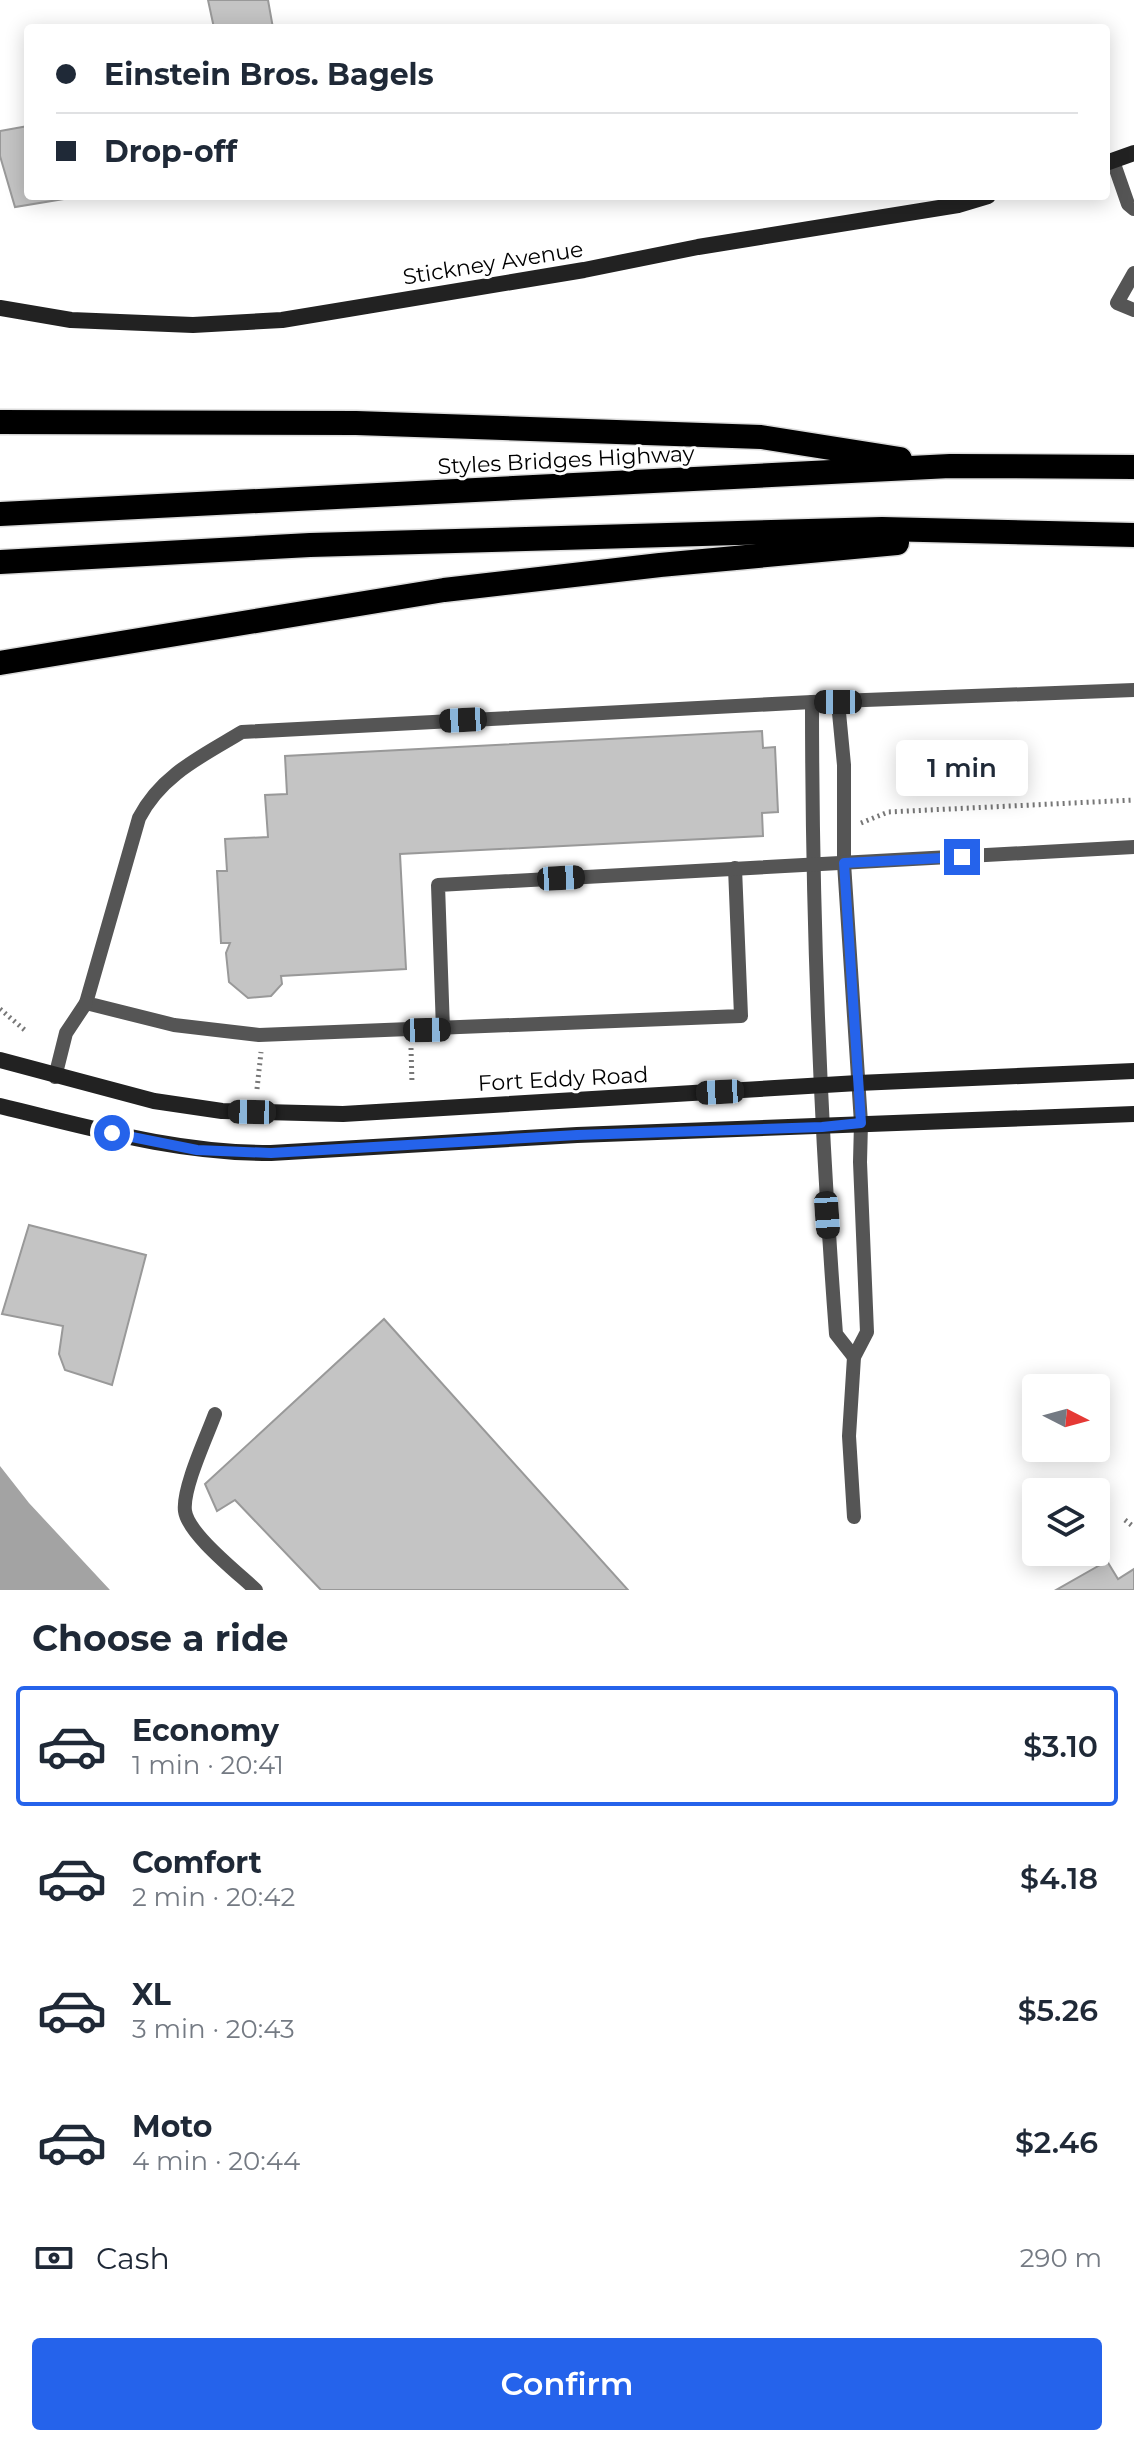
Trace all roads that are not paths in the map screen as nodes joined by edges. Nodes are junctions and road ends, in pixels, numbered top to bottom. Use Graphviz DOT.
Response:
graph roads {
  1 [pos="1134,153"];
  2 [pos="1110,162"];
  3 [pos="1110,164"];
  4 [pos="975,200"];
  5 [pos="1134,209"];
  6 [pos="1134,273"];
  7 [pos="0,308"];
  8 [pos="1134,310"];
  9 [pos="0,422"];
  10 [pos="950,466"];
  11 [pos="1134,467"];
  12 [pos="0,514"];
  13 [pos="1035,531"];
  14 [pos="1134,535"];
  15 [pos="0,562"];
  16 [pos="0,663"];
  17 [pos="1134,690"];
  18 [pos="812,702"];
  19 [pos="838,702"];
  20 [pos="1134,847"];
  21 [pos="844,863"];
  22 [pos="812,864"];
  23 [pos="735,868"];
  24 [pos="86,1003"];
  25 [pos="443,1030"];
  26 [pos="0,1060"];
  27 [pos="1134,1071"];
  28 [pos="55,1077"];
  29 [pos="858,1083"];
  30 [pos="822,1086"];
  31 [pos="0,1106"];
  32 [pos="1134,1114"];
  33 [pos="861,1123"];
  34 [pos="822,1127"];
  35 [pos="854,1357"];
  36 [pos="215,1414"];
  37 [pos="854,1517"];
  38 [pos="256,1590"];
  1 -- 2 [label="street"];
  3 -- 5 [label="lane"];
  4 -- 7 [label="street, Stickney Avenue"];
  6 -- 8 [label="lane"];
  9 -- 10 [label="highway"];
  10 -- 11 [label="highway, Styles Bridges Highway"];
  10 -- 12 [label="highway, Styles Bridges Highway"];
  13 -- 14 [label="highway"];
  13 -- 15 [label="highway"];
  13 -- 16 [label="highway"];
  17 -- 19 [label="lane"];
  18 -- 19 [label="lane"];
  18 -- 22 [label="lane"];
  18 -- 24 [label="lane"];
  19 -- 21 [label="lane"];
  20 -- 21 [label="lane"];
  21 -- 22 [label="lane"];
  21 -- 29 [label="lane"];
  22 -- 23 [label="lane"];
  22 -- 30 [label="lane"];
  23 -- 25 [label="lane"];
  23 -- 25 [label="lane"];
  24 -- 25 [label="lane"];
  24 -- 28 [label="lane"];
  26 -- 28 [label="street, Fort Eddy Road"];
  27 -- 29 [label="street, Fort Eddy Road"];
  28 -- 30 [label="street, Fort Eddy Road"];
  29 -- 30 [label="street, Fort Eddy Road"];
  29 -- 33 [label="lane"];
  30 -- 34 [label="lane"];
  31 -- 34 [label="street"];
  32 -- 33 [label="street"];
  33 -- 34 [label="street"];
  33 -- 35 [label="lane"];
  34 -- 35 [label="lane"];
  35 -- 37 [label="lane"];
  36 -- 38 [label="lane"];
}
